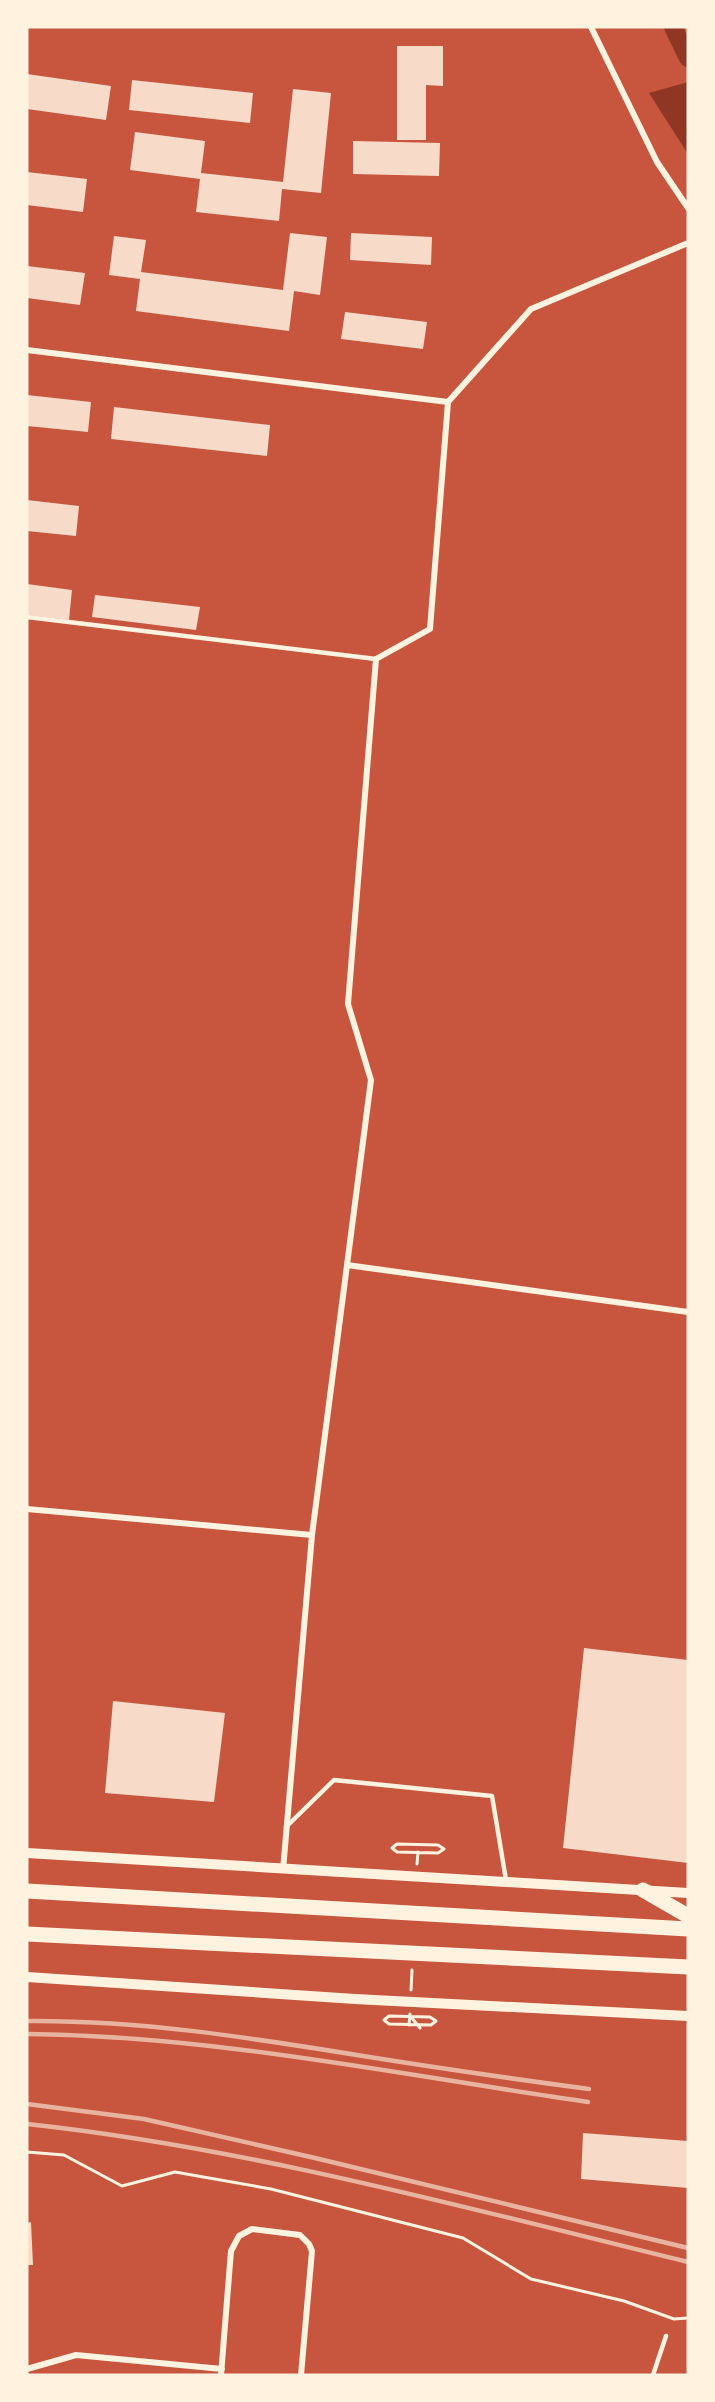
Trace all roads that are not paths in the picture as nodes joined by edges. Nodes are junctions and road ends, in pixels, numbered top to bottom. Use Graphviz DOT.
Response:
graph roads {
  1 [pos="591,27"];
  2 [pos="688,207"];
  3 [pos="688,243"];
  4 [pos="27,350"];
  5 [pos="448,402"];
  6 [pos="27,617"];
  7 [pos="376,659"];
  8 [pos="347,1265"];
  9 [pos="688,1312"];
  10 [pos="27,1509"];
  11 [pos="312,1535"];
  12 [pos="286,1828"];
  13 [pos="27,1853"];
  14 [pos="283,1869"];
  15 [pos="506,1880"];
  16 [pos="643,1890"];
  17 [pos="27,1891"];
  18 [pos="688,1893"];
  19 [pos="688,1916"];
  20 [pos="688,1929"];
  21 [pos="27,1934"];
  22 [pos="688,1967"];
  23 [pos="27,1977"];
  24 [pos="688,2016"];
  25 [pos="666,2336"];
  26 [pos="27,2369"];
  27 [pos="221,2372"];
  28 [pos="301,2375"];
  29 [pos="653,2375"];
  1 -- 2 [label="street"];
  3 -- 5 [label="street"];
  4 -- 5 [label="street"];
  5 -- 7 [label="street"];
  6 -- 7 [label="lane"];
  7 -- 8 [label="street"];
  8 -- 9 [label="street"];
  8 -- 11 [label="street"];
  10 -- 11 [label="street"];
  11 -- 12 [label="street"];
  12 -- 14 [label="street"];
  12 -- 15 [label="lane"];
  13 -- 14 [label="street"];
  14 -- 15 [label="street"];
  15 -- 16 [label="street"];
  16 -- 18 [label="street"];
  16 -- 19 [label="highway"];
  17 -- 20 [label="highway"];
  21 -- 22 [label="highway"];
  23 -- 24 [label="street"];
  25 -- 29 [label="lane"];
  26 -- 27 [label="street"];
  27 -- 28 [label="street"];
}
